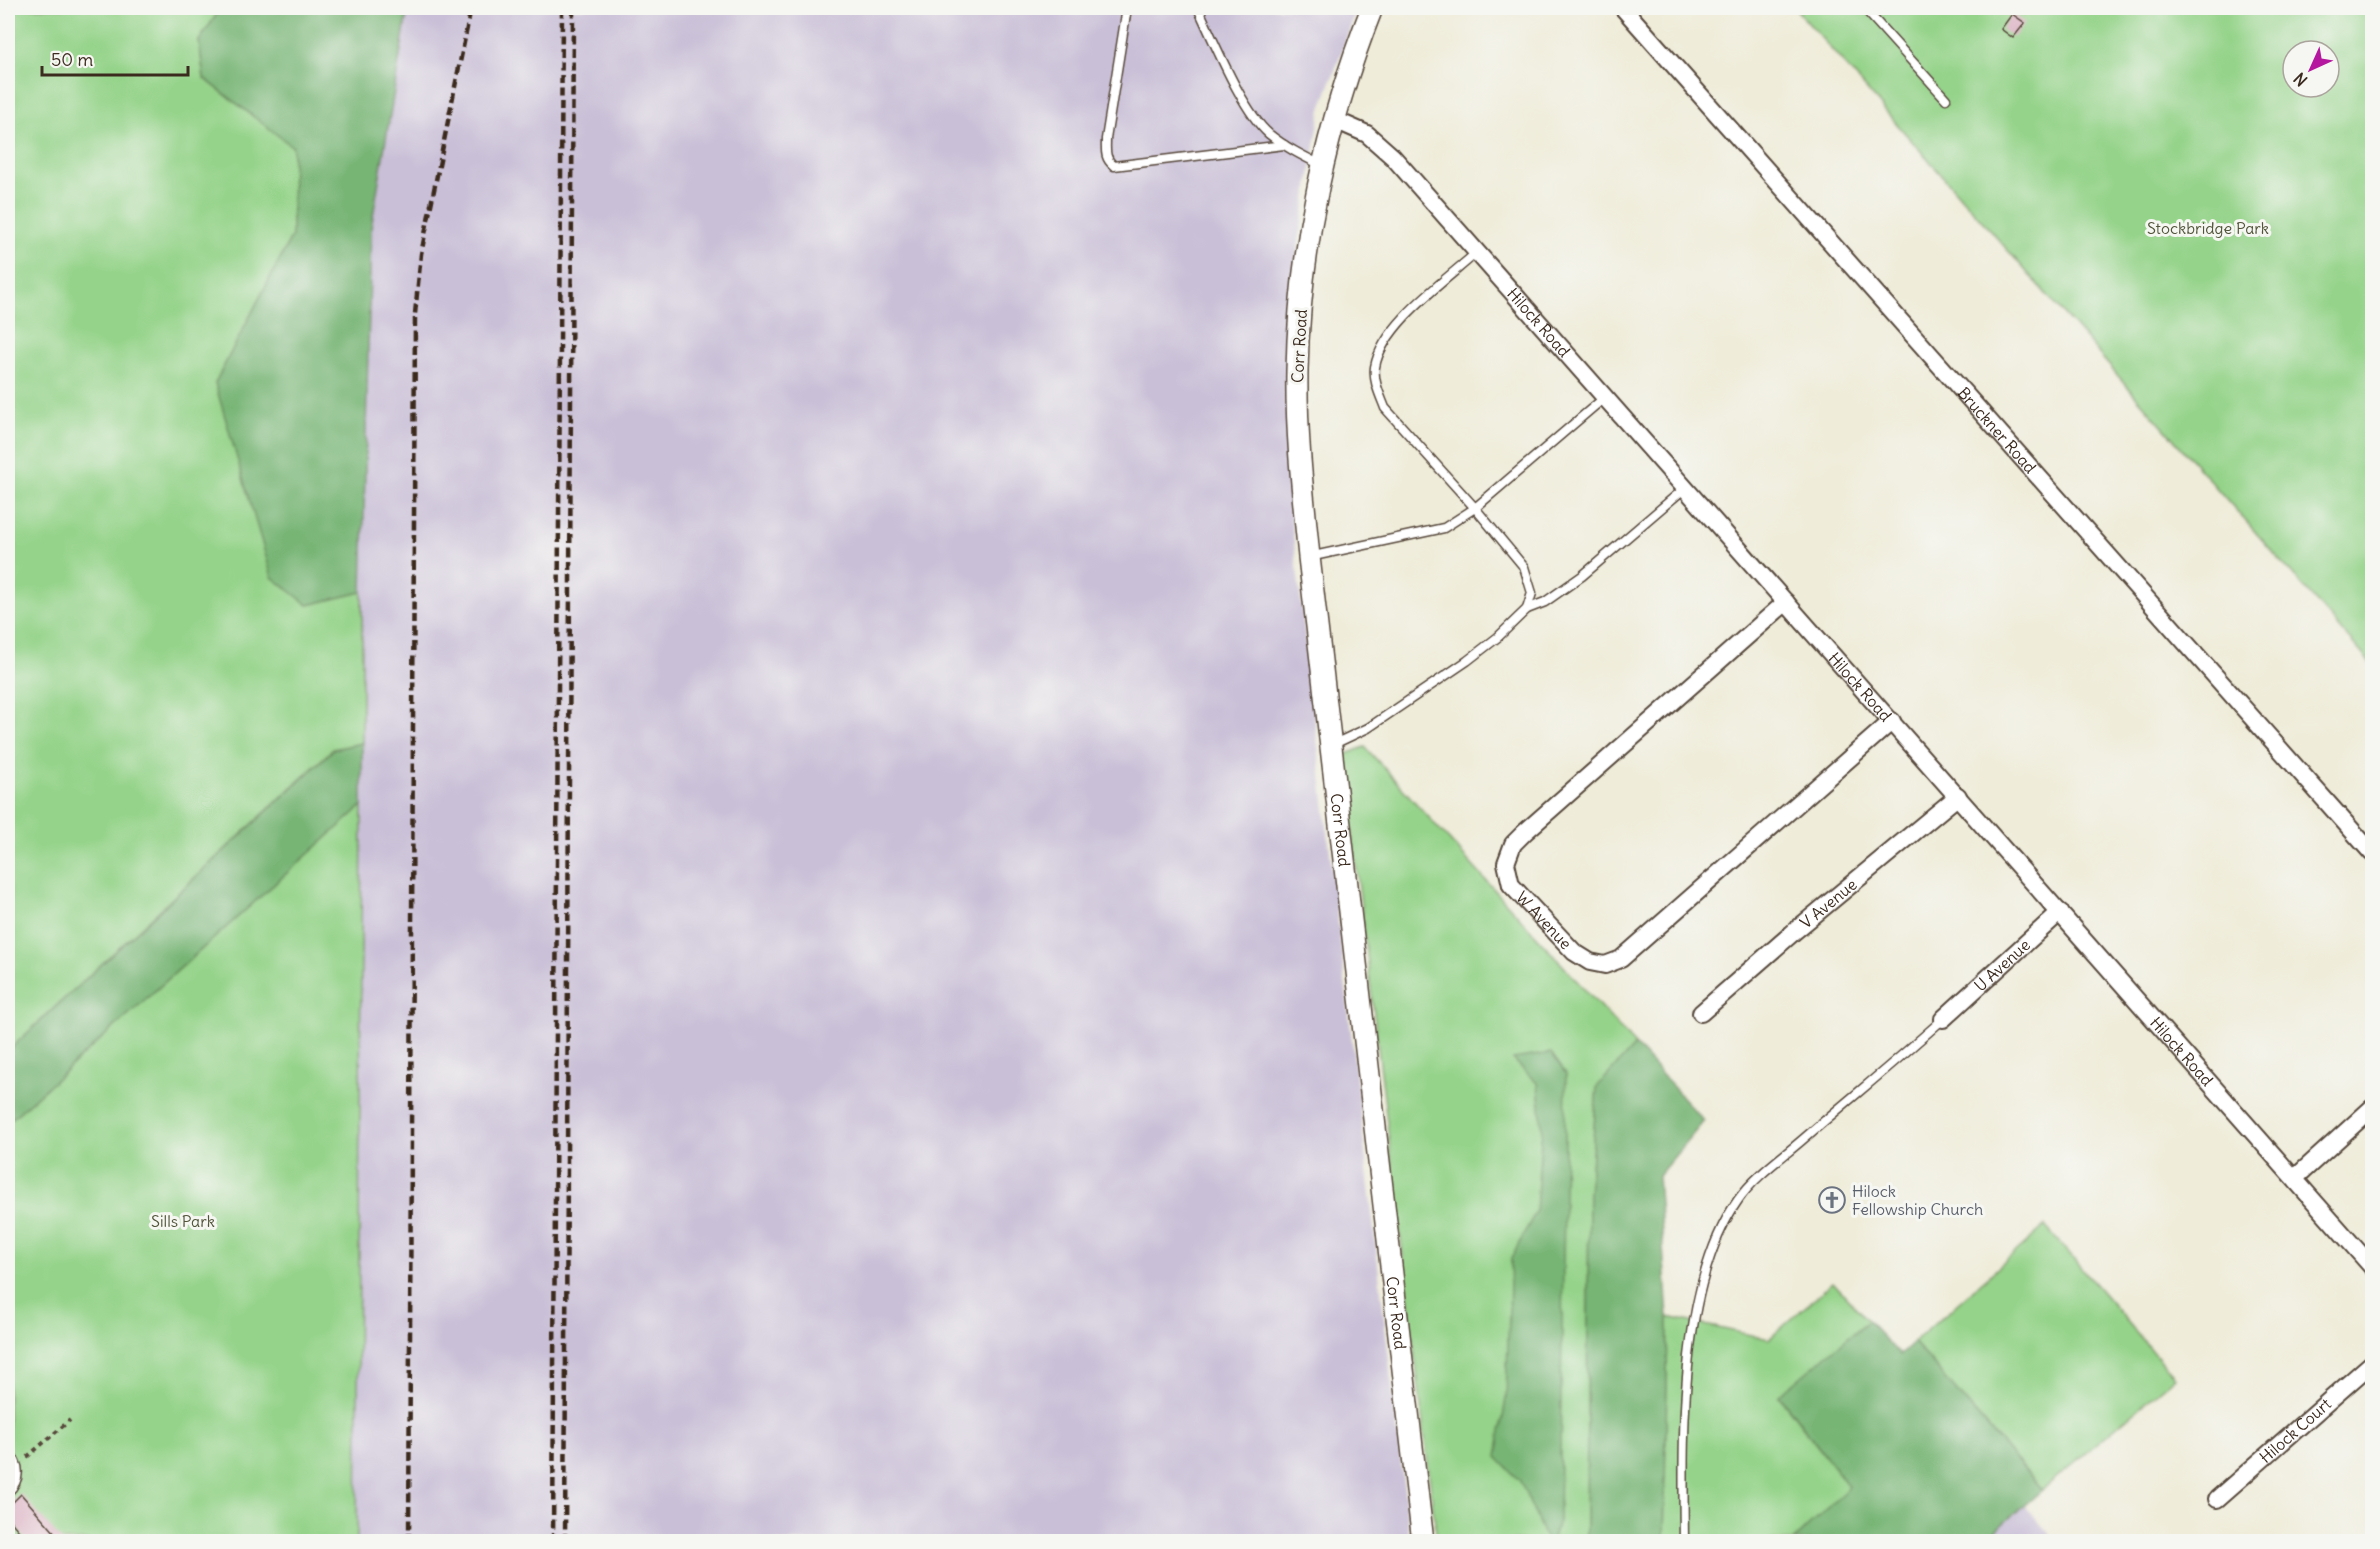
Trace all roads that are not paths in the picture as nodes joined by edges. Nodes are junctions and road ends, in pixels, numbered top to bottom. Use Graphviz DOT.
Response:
graph roads {
  1 [pos="1127,8"];
  2 [pos="1198,8"];
  3 [pos="1372,8"];
  4 [pos="1623,8"];
  5 [pos="1864,8"];
  6 [pos="1946,99"];
  7 [pos="1335,120"];
  8 [pos="1284,145"];
  9 [pos="1323,166"];
  10 [pos="1476,253"];
  11 [pos="1604,398"];
  12 [pos="1685,488"];
  13 [pos="1475,508"];
  14 [pos="1309,557"];
  15 [pos="1786,602"];
  16 [pos="1527,609"];
  17 [pos="1892,722"];
  18 [pos="1331,745"];
  19 [pos="1958,796"];
  20 [pos="2373,853"];
  21 [pos="2060,912"];
  22 [pos="1701,1013"];
  23 [pos="1943,1019"];
  24 [pos="2373,1108"];
  25 [pos="2295,1178"];
  26 [pos="2373,1268"];
  27 [pos="2373,1363"];
  28 [pos="8,1452"];
  29 [pos="8,1492"];
  30 [pos="2217,1498"];
  31 [pos="1423,1542"];
  32 [pos="1684,1542"];
  1 -- 8 [label="lane"];
  2 -- 8 [label="lane"];
  3 -- 7 [label="street, Corr Road"];
  4 -- 20 [label="street, Bruckner Road"];
  5 -- 6 [label="lane"];
  7 -- 9 [label="street, Corr Road"];
  7 -- 10 [label="street, Hilock Road"];
  8 -- 9 [label="lane"];
  9 -- 14 [label="street, Corr Road"];
  10 -- 11 [label="street, Hilock Road"];
  10 -- 13 [label="lane"];
  11 -- 12 [label="street, Hilock Road"];
  11 -- 13 [label="lane"];
  12 -- 15 [label="street, Hilock Road"];
  12 -- 16 [label="lane"];
  13 -- 14 [label="lane"];
  13 -- 16 [label="lane"];
  14 -- 18 [label="street, Corr Road"];
  15 -- 17 [label="street, Hilock Road"];
  15 -- 17 [label="street, W Avenue"];
  16 -- 18 [label="lane"];
  17 -- 19 [label="street, Hilock Road"];
  18 -- 31 [label="street, Corr Road"];
  19 -- 21 [label="street, Hilock Road"];
  19 -- 22 [label="street, V Avenue"];
  21 -- 23 [label="street, U Avenue"];
  21 -- 25 [label="street, Hilock Road"];
  23 -- 32 [label="lane"];
  24 -- 25 [label="street"];
  25 -- 26 [label="street, Hilock Road"];
  27 -- 30 [label="street, Hilock Court"];
  28 -- 29 [label="lane"];
}
